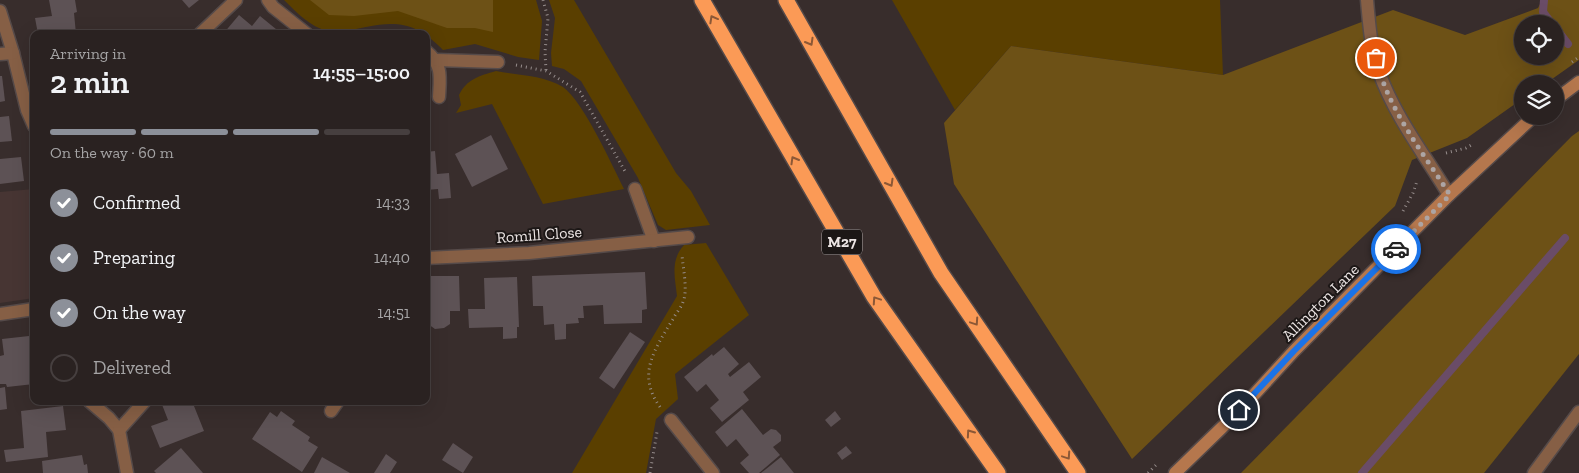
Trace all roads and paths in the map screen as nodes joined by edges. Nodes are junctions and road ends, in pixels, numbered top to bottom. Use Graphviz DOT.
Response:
graph roads {
  1 [pos="236,0"];
  2 [pos="268,0"];
  3 [pos="543,0"];
  4 [pos="702,0"];
  5 [pos="786,0"];
  6 [pos="1368,0"];
  7 [pos="0,11"];
  8 [pos="204,30"];
  9 [pos="302,30"];
  10 [pos="13,53"];
  11 [pos="0,54"];
  12 [pos="430,54"];
  13 [pos="436,60"];
  14 [pos="498,62"];
  15 [pos="546,71"];
  16 [pos="1579,82"];
  17 [pos="1564,93"];
  18 [pos="439,97"];
  19 [pos="30,117"];
  20 [pos="1524,125"];
  21 [pos="635,189"];
  22 [pos="1450,195"];
  23 [pos="685,237"];
  24 [pos="654,240"];
  25 [pos="430,258"];
  26 [pos="30,310"];
  27 [pos="0,314"];
  28 [pos="94,405"];
  29 [pos="141,405"];
  30 [pos="1579,412"];
  31 [pos="669,417"];
  32 [pos="119,430"];
  33 [pos="127,473"];
  34 [pos="650,473"];
  35 [pos="714,473"];
  36 [pos="998,473"];
  37 [pos="1078,473"];
  38 [pos="1175,473"];
  39 [pos="1534,473"];
  1 -- 8 [label="street"];
  2 -- 9 [label="street"];
  3 -- 15 [label="path"];
  36 -- 4 [label="highway, M27, one-way"];
  5 -- 37 [label="highway, one-way"];
  6 -- 22 [label="street"];
  7 -- 10 [label="street"];
  10 -- 11 [label="street"];
  10 -- 19 [label="street"];
  12 -- 13 [label="street"];
  13 -- 14 [label="street"];
  13 -- 18 [label="street"];
  14 -- 15 [label="path"];
  15 -- 21 [label="path"];
  16 -- 17 [label="street"];
  20 -- 22 [label="street, Allington Lane"];
  21 -- 24 [label="street"];
  22 -- 38 [label="street, Allington Lane"];
  23 -- 24 [label="street, Romill Close"];
  23 -- 31 [label="path"];
  24 -- 25 [label="street, Romill Close"];
  26 -- 27 [label="street"];
  28 -- 32 [label="street"];
  29 -- 32 [label="street"];
  30 -- 39 [label="street"];
  31 -- 34 [label="path"];
  31 -- 35 [label="street"];
  32 -- 33 [label="street"];
}
